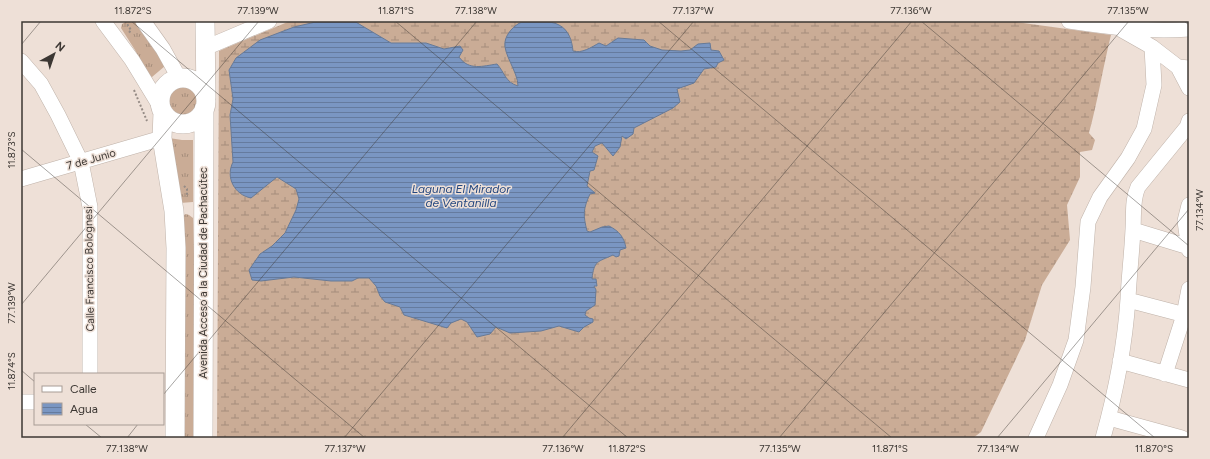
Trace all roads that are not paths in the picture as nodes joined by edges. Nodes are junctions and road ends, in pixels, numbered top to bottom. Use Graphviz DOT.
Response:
graph roads {
  1 [pos="143,21"];
  2 [pos="205,21"];
  3 [pos="269,21"];
  4 [pos="1069,21"];
  5 [pos="110,23"];
  6 [pos="1119,28"];
  7 [pos="1189,29"];
  8 [pos="1152,47"];
  9 [pos="205,48"];
  10 [pos="21,61"];
  11 [pos="1184,68"];
  12 [pos="182,78"];
  13 [pos="1189,88"];
  14 [pos="205,105"];
  15 [pos="162,109"];
  16 [pos="1189,121"];
  17 [pos="158,139"];
  18 [pos="81,162"];
  19 [pos="21,179"];
  20 [pos="1189,205"];
  21 [pos="203,210"];
  22 [pos="174,211"];
  23 [pos="1133,230"];
  24 [pos="1189,248"];
  25 [pos="1189,289"];
  26 [pos="1128,300"];
  27 [pos="1186,315"];
  28 [pos="1120,361"];
  29 [pos="90,373"];
  30 [pos="1165,374"];
  31 [pos="1189,380"];
  32 [pos="21,402"];
  33 [pos="34,402"];
  34 [pos="169,403"];
  35 [pos="1109,418"];
  36 [pos="174,438"];
  37 [pos="203,438"];
  38 [pos="1036,438"];
  39 [pos="1103,438"];
  40 [pos="1182,438"];
  1 -- 12 [label="street"];
  2 -- 9 [label="main road, Avenida Acceso a la Ciudad de Pachacútec"];
  3 -- 9 [label="street"];
  4 -- 6 [label="street"];
  5 -- 15 [label="street"];
  6 -- 7 [label="street"];
  6 -- 8 [label="street"];
  8 -- 11 [label="street"];
  8 -- 38 [label="street"];
  9 -- 12 [label="main road"];
  9 -- 14 [label="main road, Avenida Acceso a la Ciudad de Pachacútec"];
  10 -- 18 [label="street, Calle Francisco Bolognesi"];
  11 -- 13 [label="street"];
  12 -- 14 [label="main road"];
  12 -- 15 [label="main road"];
  14 -- 15 [label="main road"];
  14 -- 21 [label="main road, Avenida Acceso a la Ciudad de Pachacútec"];
  15 -- 17 [label="main road"];
  16 -- 23 [label="street"];
  17 -- 18 [label="street, 7 de Junio"];
  17 -- 22 [label="main road"];
  18 -- 19 [label="street, 7 de Junio"];
  18 -- 29 [label="street, Calle Francisco Bolognesi"];
  20 -- 24 [label="street"];
  21 -- 22 [label="main road"];
  21 -- 37 [label="main road, Avenida Acceso a la Ciudad de Pachacútec"];
  22 -- 34 [label="main road"];
  23 -- 24 [label="street"];
  23 -- 26 [label="street"];
  25 -- 27 [label="street"];
  26 -- 27 [label="street"];
  26 -- 28 [label="street"];
  27 -- 30 [label="street"];
  28 -- 30 [label="street"];
  28 -- 35 [label="street"];
  30 -- 31 [label="street"];
  32 -- 33 [label="street"];
  34 -- 36 [label="main road"];
  35 -- 39 [label="street"];
  35 -- 40 [label="street"];
}
